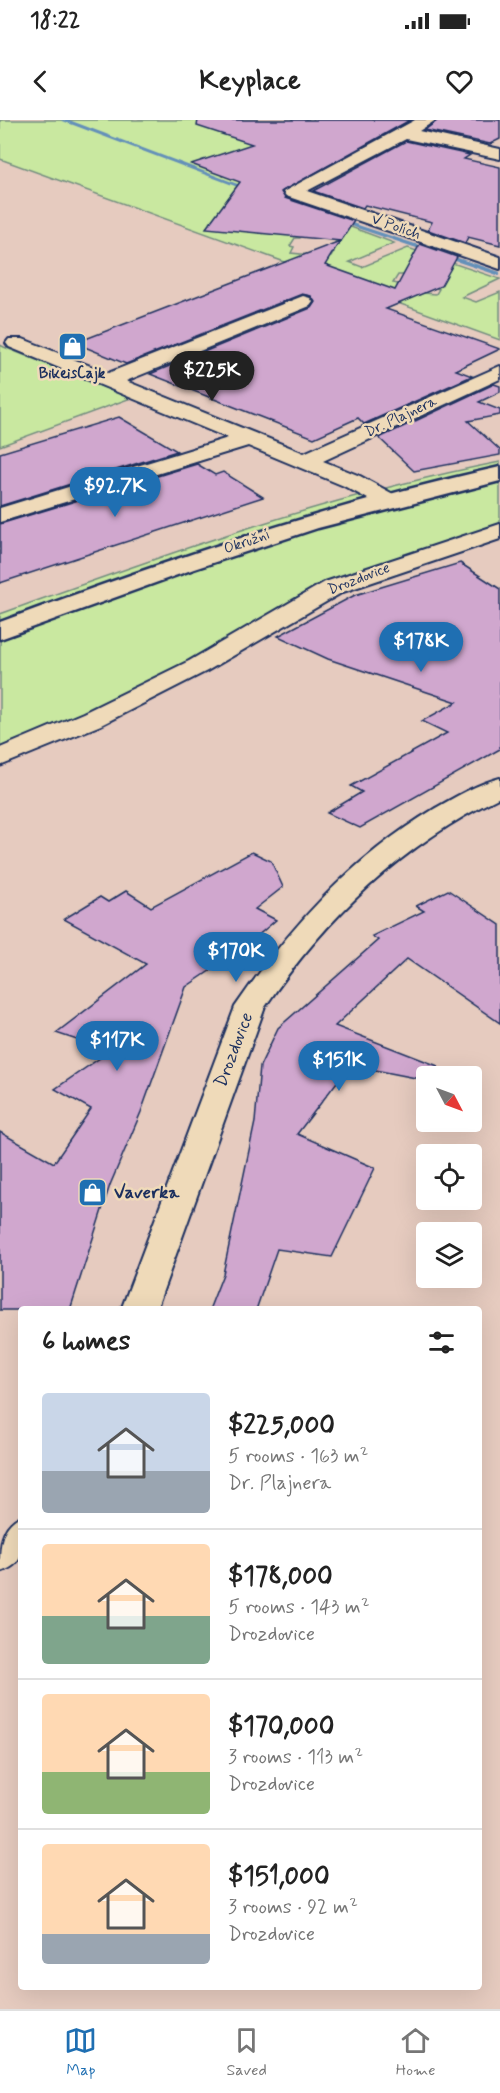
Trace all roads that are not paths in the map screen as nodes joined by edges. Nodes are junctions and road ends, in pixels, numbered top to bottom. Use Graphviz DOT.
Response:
graph roads {
  1 [pos="428,120"];
  2 [pos="403,133"];
  3 [pos="500,154"];
  4 [pos="500,262"];
  5 [pos="303,302"];
  6 [pos="16,343"];
  7 [pos="498,372"];
  8 [pos="107,381"];
  9 [pos="248,439"];
  10 [pos="303,462"];
  11 [pos="500,474"];
  12 [pos="387,500"];
  13 [pos="0,515"];
  14 [pos="500,531"];
  15 [pos="1,631"];
  16 [pos="0,758"];
  17 [pos="500,786"];
  18 [pos="139,1306"];
  19 [pos="18,1535"];
  20 [pos="0,1557"];
  1 -- 2 [label="street"];
  2 -- 3 [label="street"];
  2 -- 4 [label="street, V Polích"];
  5 -- 8 [label="street"];
  6 -- 8 [label="street"];
  7 -- 10 [label="street, Dr. Plajnera"];
  8 -- 9 [label="street"];
  9 -- 10 [label="street"];
  9 -- 13 [label="street"];
  10 -- 12 [label="street"];
  11 -- 12 [label="street, Okružní"];
  12 -- 15 [label="street, Okružní"];
  14 -- 16 [label="street, Drozdovice"];
  17 -- 18 [label="street, Drozdovice"];
  19 -- 20 [label="street"];
}
